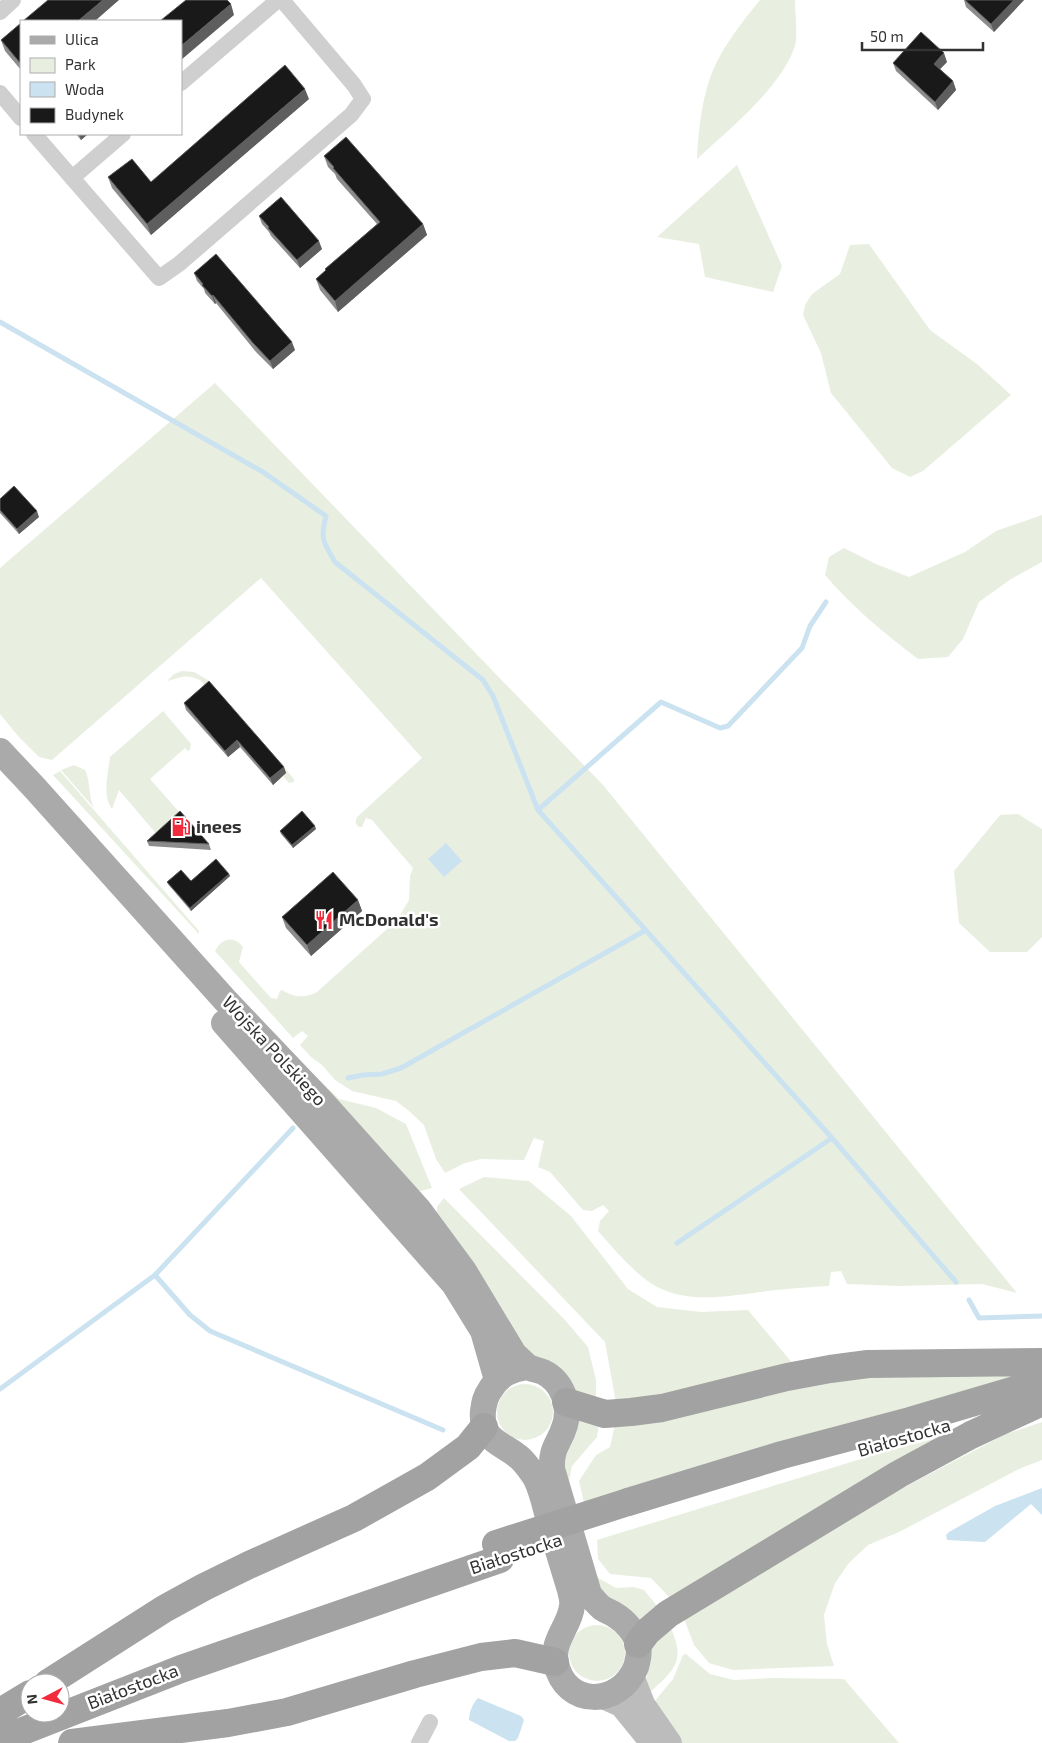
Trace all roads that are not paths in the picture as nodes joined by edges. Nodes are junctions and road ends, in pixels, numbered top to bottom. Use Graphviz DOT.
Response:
graph roads {
  1 [pos="14,0"];
  2 [pos="278,0"];
  3 [pos="282,0"];
  4 [pos="0,12"];
  5 [pos="182,82"];
  6 [pos="0,93"];
  7 [pos="20,117"];
  8 [pos="35,135"];
  9 [pos="122,135"];
  10 [pos="72,178"];
  11 [pos="0,751"];
  12 [pos="0,765"];
  13 [pos="183,964"];
  14 [pos="1042,1362"];
  15 [pos="528,1367"];
  16 [pos="497,1380"];
  17 [pos="1042,1382"];
  18 [pos="1042,1401"];
  19 [pos="566,1402"];
  20 [pos="484,1427"];
  21 [pos="630,1510"];
  22 [pos="498,1551"];
  23 [pos="578,1586"];
  24 [pos="638,1644"];
  25 [pos="555,1662"];
  26 [pos="64,1673"];
  27 [pos="632,1676"];
  28 [pos="70,1696"];
  29 [pos="604,1697"];
  30 [pos="20,1700"];
  31 [pos="0,1712"];
  32 [pos="20,1717"];
  33 [pos="430,1722"];
  34 [pos="0,1725"];
  35 [pos="0,1740"];
  36 [pos="72,1743"];
  37 [pos="420,1743"];
  38 [pos="652,1743"];
  39 [pos="670,1743"];
  1 -- 4 [label="street"];
  2 -- 5 [label="street"];
  3 -- 10 [label="street"];
  6 -- 7 [label="street"];
  8 -- 10 [label="street"];
  9 -- 10 [label="street"];
  11 -- 13 [label="main road, Wojska Polskiego"];
  12 -- 13 [label="main road, Wojska Polskiego"];
  13 -- 15 [label="main road, Wojska Polskiego"];
  13 -- 16 [label="main road, Wojska Polskiego"];
  14 -- 19 [label="highway"];
  15 -- 16 [label="main road"];
  15 -- 19 [label="main road"];
  16 -- 20 [label="main road"];
  17 -- 21 [label="highway, Białostocka"];
  18 -- 21 [label="highway, Białostocka"];
  18 -- 24 [label="highway"];
  19 -- 23 [label="main road"];
  20 -- 23 [label="main road"];
  20 -- 26 [label="highway"];
  21 -- 22 [label="highway, Białostocka, bridge"];
  22 -- 28 [label="highway, Białostocka"];
  22 -- 35 [label="highway, Białostocka"];
  23 -- 24 [label="main road"];
  23 -- 25 [label="main road"];
  24 -- 27 [label="main road"];
  25 -- 29 [label="main road"];
  25 -- 36 [label="highway"];
  27 -- 29 [label="main road"];
  27 -- 39 [label="main road"];
  29 -- 38 [label="main road"];
  30 -- 31 [label="highway"];
  32 -- 34 [label="highway"];
  33 -- 37 [label="street"];
}
